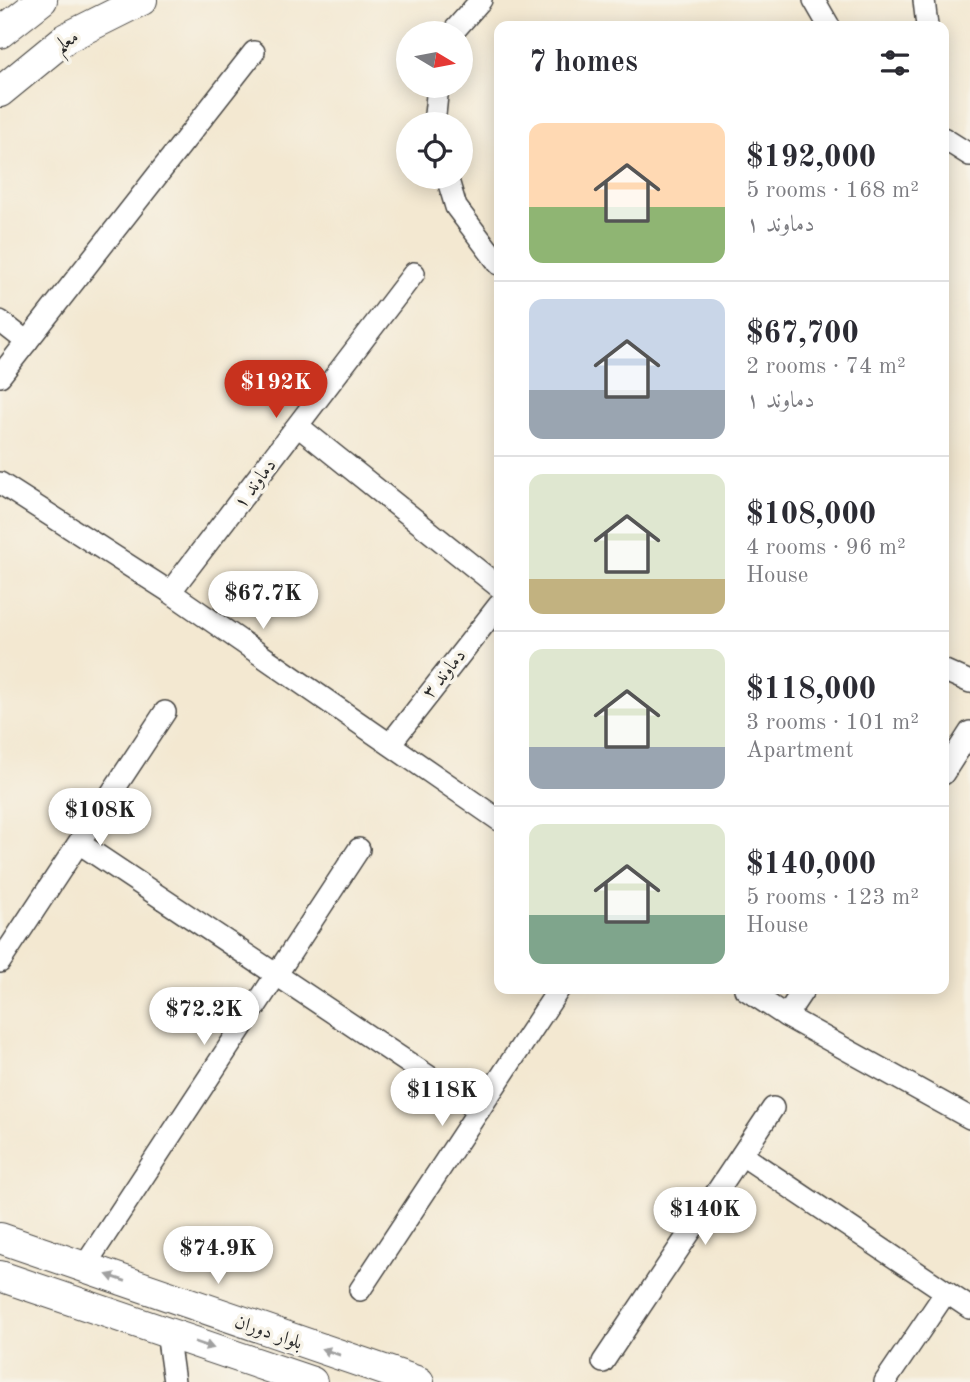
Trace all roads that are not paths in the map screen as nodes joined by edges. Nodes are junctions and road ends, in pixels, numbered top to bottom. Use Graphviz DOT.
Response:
graph roads {
  1 [pos="42,0"];
  2 [pos="142,0"];
  3 [pos="464,0"];
  4 [pos="481,0"];
  5 [pos="924,0"];
  6 [pos="456,21"];
  7 [pos="462,21"];
  8 [pos="926,21"];
  9 [pos="0,33"];
  10 [pos="254,52"];
  11 [pos="0,92"];
  12 [pos="949,142"];
  13 [pos="970,155"];
  14 [pos="451,189"];
  15 [pos="494,257"];
  16 [pos="414,273"];
  17 [pos="0,321"];
  18 [pos="27,342"];
  19 [pos="0,376"];
  20 [pos="298,426"];
  21 [pos="0,483"];
  22 [pos="494,583"];
  23 [pos="170,592"];
  24 [pos="494,611"];
  25 [pos="949,673"];
  26 [pos="970,682"];
  27 [pos="165,712"];
  28 [pos="970,732"];
  29 [pos="390,744"];
  30 [pos="949,765"];
  31 [pos="494,817"];
  32 [pos="79,843"];
  33 [pos="359,849"];
  34 [pos="0,962"];
  35 [pos="276,975"];
  36 [pos="556,994"];
  37 [pos="752,994"];
  38 [pos="801,994"];
  39 [pos="786,1017"];
  40 [pos="773,1108"];
  41 [pos="479,1110"];
  42 [pos="970,1118"];
  43 [pos="741,1155"];
  44 [pos="0,1238"];
  45 [pos="84,1267"];
  46 [pos="0,1276"];
  47 [pos="360,1290"];
  48 [pos="946,1292"];
  49 [pos="71,1300"];
  50 [pos="970,1308"];
  51 [pos="167,1332"];
  52 [pos="603,1362"];
  53 [pos="174,1382"];
  54 [pos="312,1382"];
  55 [pos="419,1382"];
  56 [pos="885,1382"];
  1 -- 9 [label="main road"];
  2 -- 11 [label="main road, معلم"];
  3 -- 6 [label="street"];
  4 -- 7 [label="street"];
  5 -- 8 [label="street"];
  10 -- 18 [label="street"];
  12 -- 13 [label="street"];
  14 -- 15 [label="street"];
  16 -- 20 [label="street, دماوند ۱"];
  17 -- 18 [label="street"];
  18 -- 19 [label="street"];
  20 -- 22 [label="street"];
  20 -- 23 [label="street, دماوند ۱"];
  21 -- 23 [label="street"];
  23 -- 29 [label="street"];
  24 -- 29 [label="street, دماوند ۳"];
  25 -- 26 [label="street"];
  27 -- 32 [label="street"];
  28 -- 30 [label="street"];
  29 -- 31 [label="street"];
  32 -- 34 [label="street"];
  32 -- 35 [label="street"];
  33 -- 35 [label="street"];
  35 -- 41 [label="street"];
  35 -- 45 [label="street"];
  36 -- 41 [label="street"];
  37 -- 39 [label="street"];
  38 -- 39 [label="street"];
  39 -- 42 [label="street"];
  40 -- 43 [label="street"];
  41 -- 47 [label="street"];
  43 -- 48 [label="street"];
  43 -- 52 [label="street"];
  44 -- 45 [label="main road, بلوار دوران"];
  45 -- 49 [label="main road"];
  55 -- 45 [label="main road, بلوار دوران, one-way"];
  46 -- 49 [label="main road, بلوار دوران"];
  48 -- 50 [label="street"];
  48 -- 56 [label="street"];
  49 -- 51 [label="main road, بلوار دوران"];
  51 -- 53 [label="street"];
  51 -- 54 [label="main road, بلوار دوران, one-way"];
}
